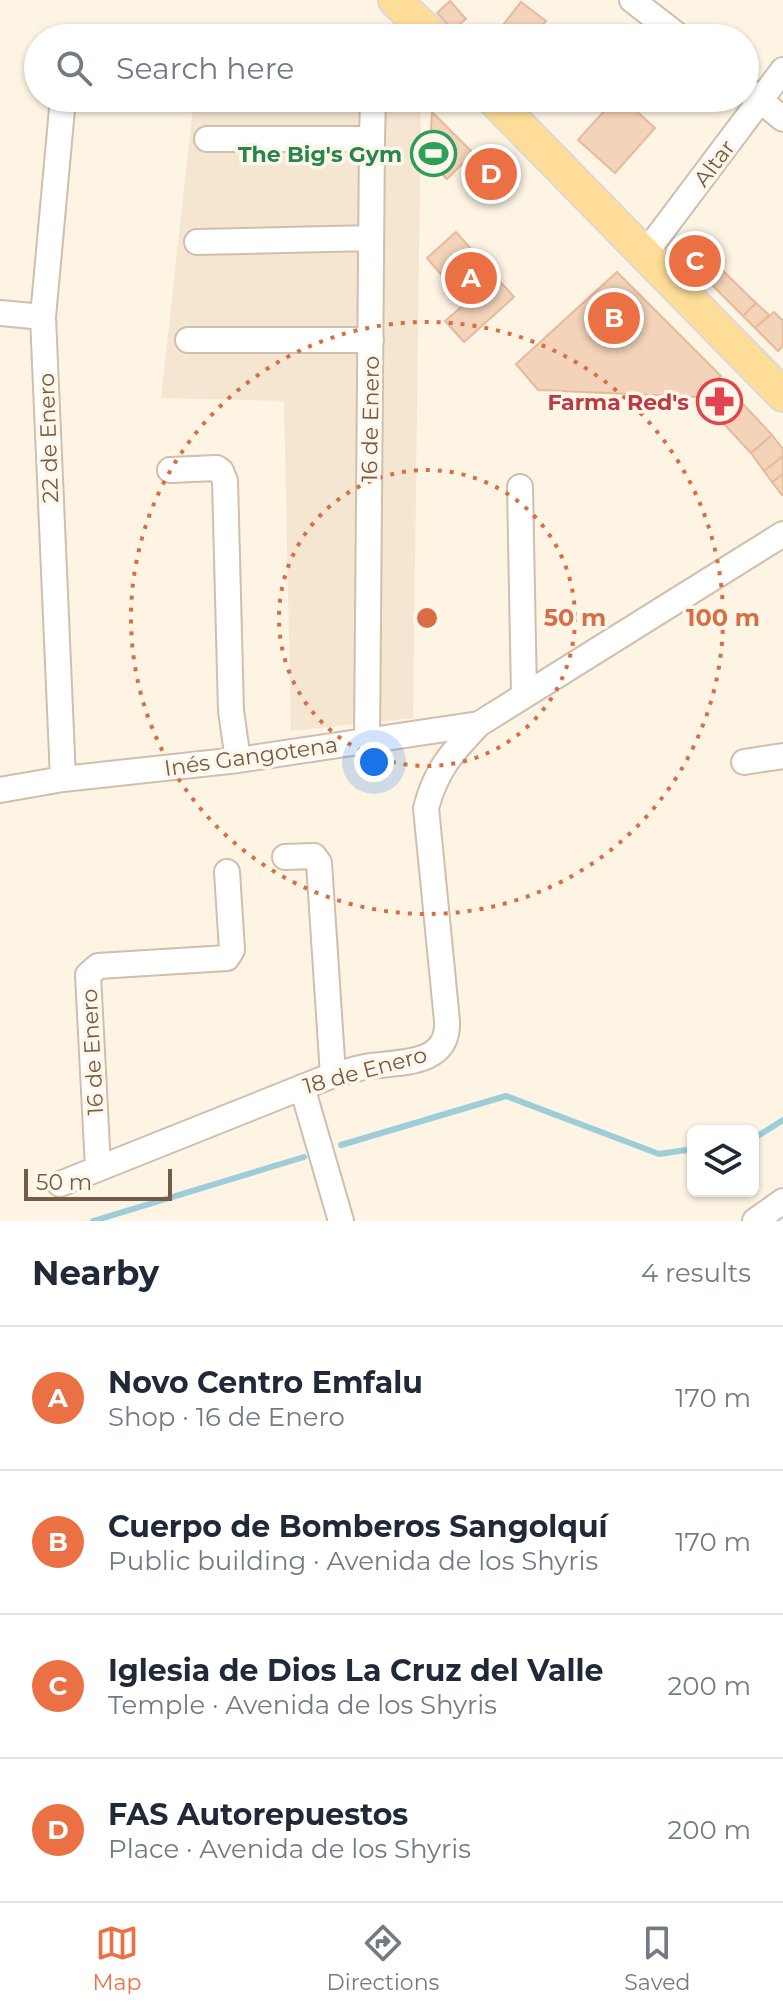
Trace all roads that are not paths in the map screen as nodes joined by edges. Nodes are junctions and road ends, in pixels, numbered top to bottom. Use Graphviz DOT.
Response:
graph roads {
  1 [pos="395,0"];
  2 [pos="632,0"];
  3 [pos="418,24"];
  4 [pos="663,24"];
  5 [pos="783,70"];
  6 [pos="759,89"];
  7 [pos="759,99"];
  8 [pos="62,112"];
  9 [pos="373,112"];
  10 [pos="506,112"];
  11 [pos="741,112"];
  12 [pos="783,119"];
  13 [pos="207,139"];
  14 [pos="372,139"];
  15 [pos="371,238"];
  16 [pos="197,242"];
  17 [pos="644,255"];
  18 [pos="0,313"];
  19 [pos="43,317"];
  20 [pos="188,340"];
  21 [pos="371,340"];
  22 [pos="783,395"];
  23 [pos="170,470"];
  24 [pos="520,487"];
  25 [pos="783,534"];
  26 [pos="524,695"];
  27 [pos="479,724"];
  28 [pos="367,741"];
  29 [pos="783,756"];
  30 [pos="238,760"];
  31 [pos="744,762"];
  32 [pos="63,779"];
  33 [pos="0,790"];
  34 [pos="285,857"];
  35 [pos="227,872"];
  36 [pos="333,1075"];
  37 [pos="302,1087"];
  38 [pos="98,1168"];
  39 [pos="60,1184"];
  40 [pos="783,1201"];
  41 [pos="341,1221"];
  42 [pos="755,1221"];
  1 -- 3 [label="main road"];
  2 -- 4 [label="street"];
  5 -- 6 [label="street, Altar"];
  7 -- 12 [label="street"];
  8 -- 19 [label="street, 22 de Enero"];
  9 -- 14 [label="street, 16 de Enero"];
  10 -- 17 [label="main road"];
  11 -- 17 [label="street, Altar"];
  13 -- 14 [label="street"];
  14 -- 15 [label="street, 16 de Enero"];
  15 -- 16 [label="street"];
  15 -- 21 [label="street, 16 de Enero"];
  17 -- 22 [label="main road"];
  18 -- 19 [label="street"];
  19 -- 32 [label="street, 22 de Enero"];
  20 -- 21 [label="street"];
  21 -- 28 [label="street, 16 de Enero"];
  23 -- 30 [label="street"];
  24 -- 26 [label="street"];
  25 -- 26 [label="street, Inés Gangotena"];
  26 -- 27 [label="street, Inés Gangotena"];
  27 -- 28 [label="street, Inés Gangotena"];
  27 -- 36 [label="street, 18 de Enero"];
  28 -- 30 [label="street, Inés Gangotena"];
  29 -- 31 [label="street"];
  30 -- 32 [label="street, Inés Gangotena"];
  32 -- 33 [label="street, Inés Gangotena"];
  34 -- 36 [label="street"];
  35 -- 38 [label="street, 16 de Enero"];
  36 -- 37 [label="street, 18 de Enero"];
  37 -- 38 [label="street, 18 de Enero"];
  37 -- 41 [label="street"];
  38 -- 39 [label="street, 18 de Enero"];
  40 -- 42 [label="street"];
}
